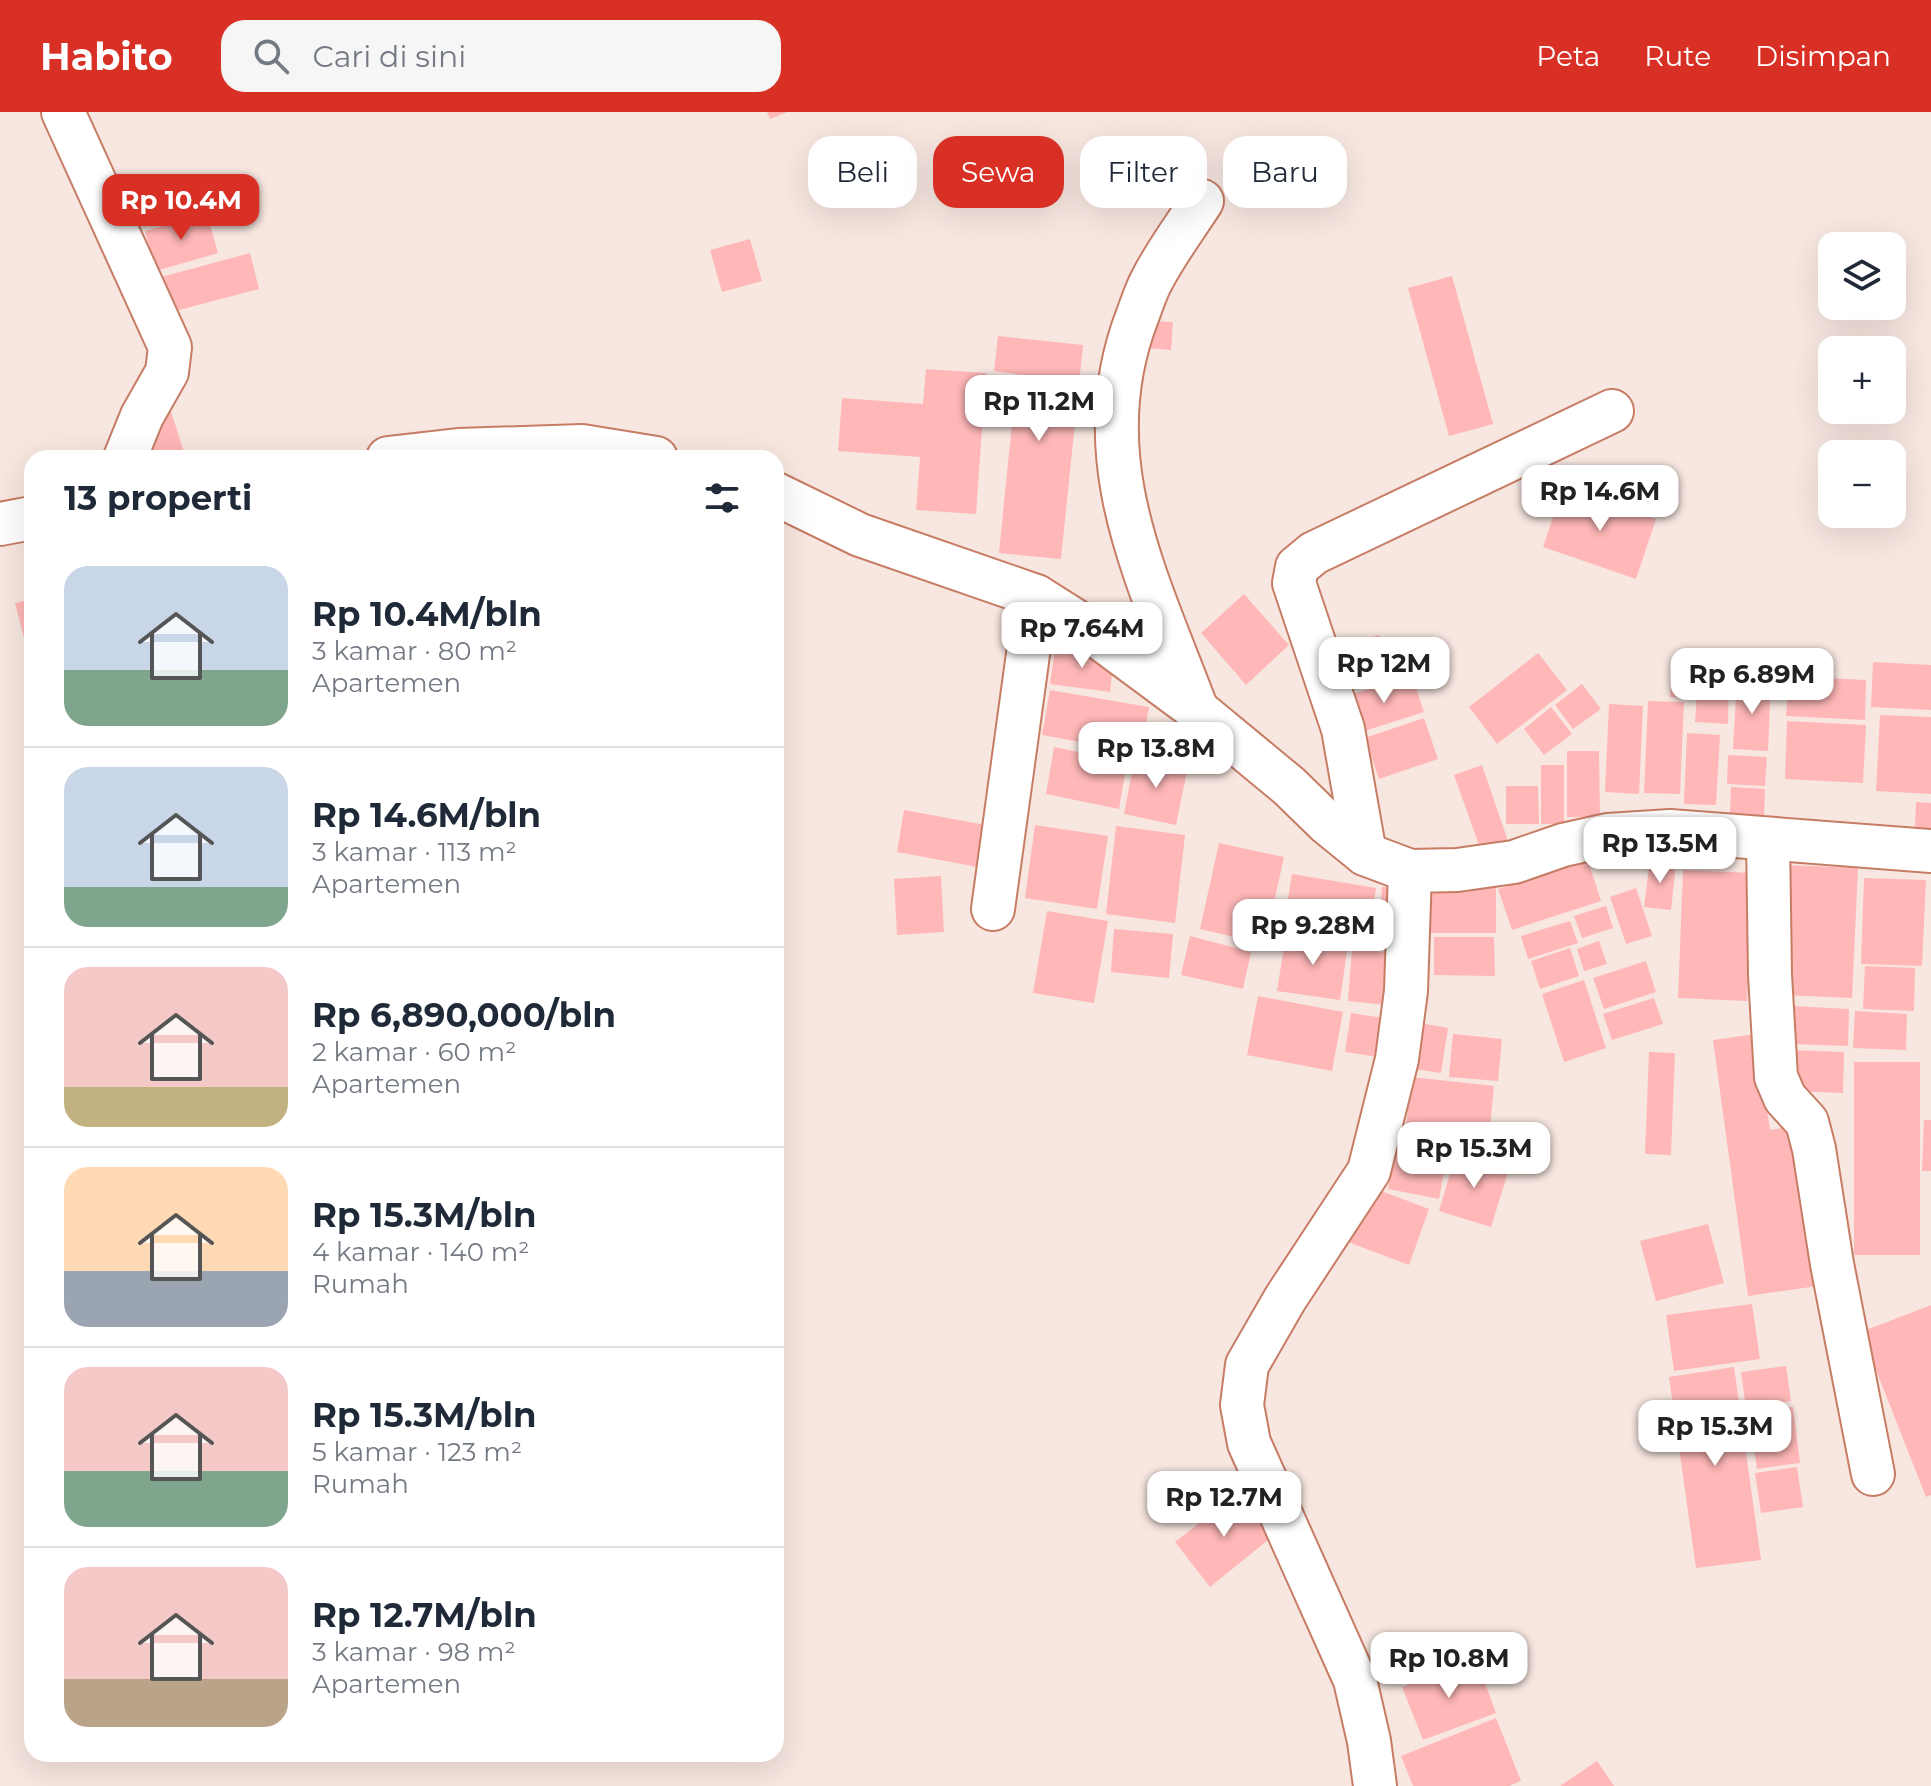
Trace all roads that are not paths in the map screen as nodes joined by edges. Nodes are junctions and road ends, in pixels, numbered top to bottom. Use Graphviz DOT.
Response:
graph roads {
  1 [pos="63,112"];
  2 [pos="1198,208"];
  3 [pos="1612,411"];
  4 [pos="128,450"];
  5 [pos="458,450"];
  6 [pos="607,450"];
  7 [pos="784,498"];
  8 [pos="24,520"];
  9 [pos="0,524"];
  10 [pos="1036,596"];
  11 [pos="1197,710"];
  12 [pos="1768,839"];
  13 [pos="1931,851"];
  14 [pos="1365,854"];
  15 [pos="1410,871"];
  16 [pos="993,909"];
  17 [pos="1873,1474"];
  18 [pos="1375,1786"];
  1 -- 4 [label="street"];
  2 -- 11 [label="street"];
  3 -- 14 [label="street"];
  5 -- 6 [label="street"];
  7 -- 10 [label="street"];
  8 -- 9 [label="street"];
  10 -- 11 [label="street"];
  10 -- 16 [label="street"];
  11 -- 14 [label="street"];
  12 -- 13 [label="street"];
  12 -- 15 [label="street"];
  12 -- 17 [label="street"];
  14 -- 15 [label="street"];
  15 -- 18 [label="street"];
}
